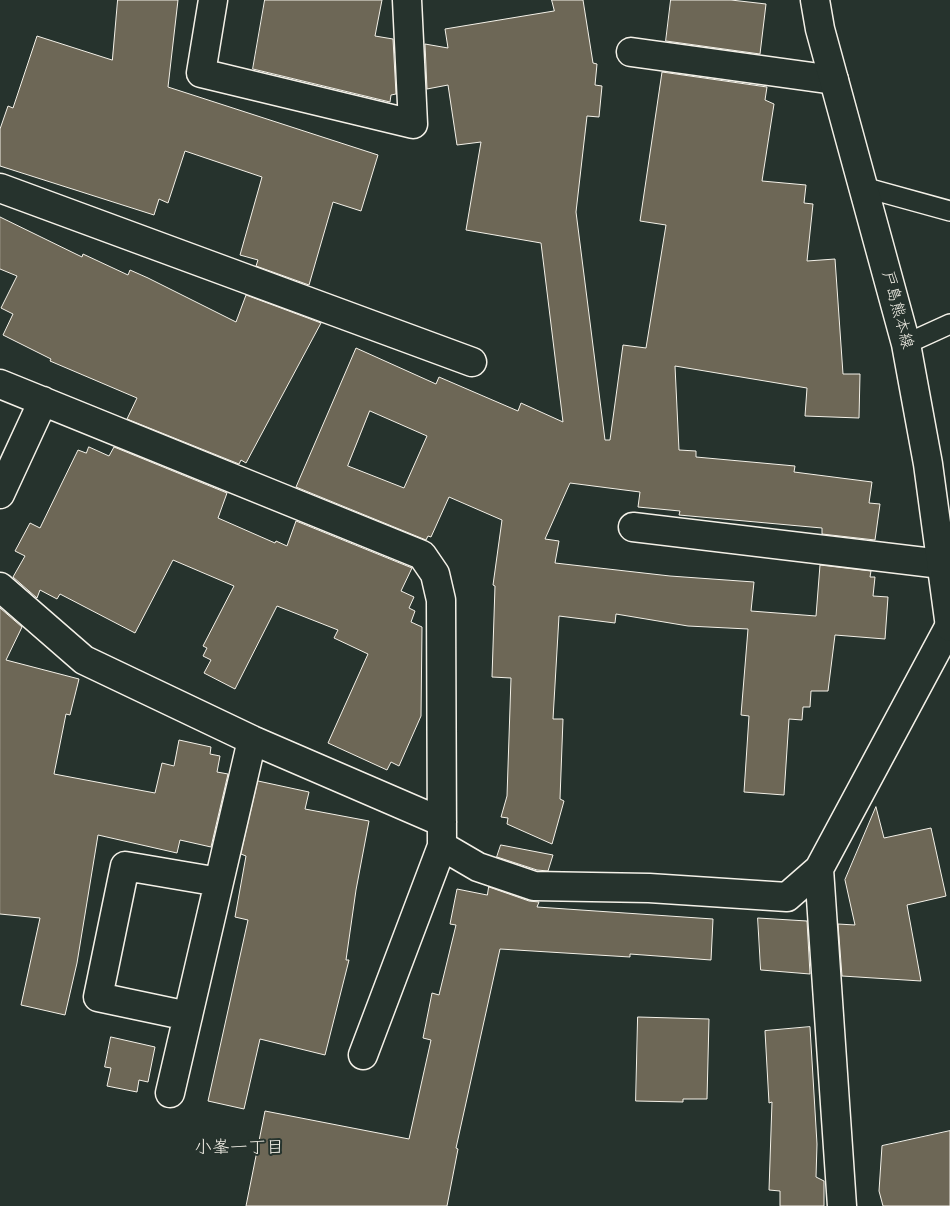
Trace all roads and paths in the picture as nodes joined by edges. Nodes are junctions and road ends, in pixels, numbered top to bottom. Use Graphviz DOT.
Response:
graph roads {
  1 [pos="213,0"];
  2 [pos="407,0"];
  3 [pos="815,0"];
  4 [pos="631,52"];
  5 [pos="834,80"];
  6 [pos="863,187"];
  7 [pos="0,188"];
  8 [pos="950,211"];
  9 [pos="950,324"];
  10 [pos="906,344"];
  11 [pos="472,362"];
  12 [pos="0,384"];
  13 [pos="43,401"];
  14 [pos="0,494"];
  15 [pos="633,527"];
  16 [pos="941,564"];
  17 [pos="0,587"];
  18 [pos="950,626"];
  19 [pos="252,740"];
  20 [pos="442,834"];
  21 [pos="819,869"];
  22 [pos="219,882"];
  23 [pos="188,1016"];
  24 [pos="363,1055"];
  25 [pos="170,1092"];
  26 [pos="842,1206"];
  1 -- 2 [label="street"];
  3 -- 5 [label="street, 戸島熊本線"];
  4 -- 5 [label="street"];
  5 -- 6 [label="street, 戸島熊本線"];
  6 -- 8 [label="lane"];
  6 -- 10 [label="street, 戸島熊本線"];
  7 -- 11 [label="street"];
  9 -- 10 [label="lane"];
  10 -- 16 [label="street, 戸島熊本線"];
  12 -- 13 [label="street"];
  13 -- 14 [label="street"];
  13 -- 20 [label="street"];
  15 -- 16 [label="street"];
  16 -- 18 [label="street, 戸島熊本線"];
  17 -- 19 [label="street"];
  18 -- 21 [label="street"];
  19 -- 20 [label="street"];
  19 -- 22 [label="street"];
  20 -- 21 [label="street"];
  20 -- 24 [label="street"];
  21 -- 26 [label="street"];
  22 -- 23 [label="street"];
  22 -- 23 [label="street"];
  23 -- 25 [label="street"];
}
